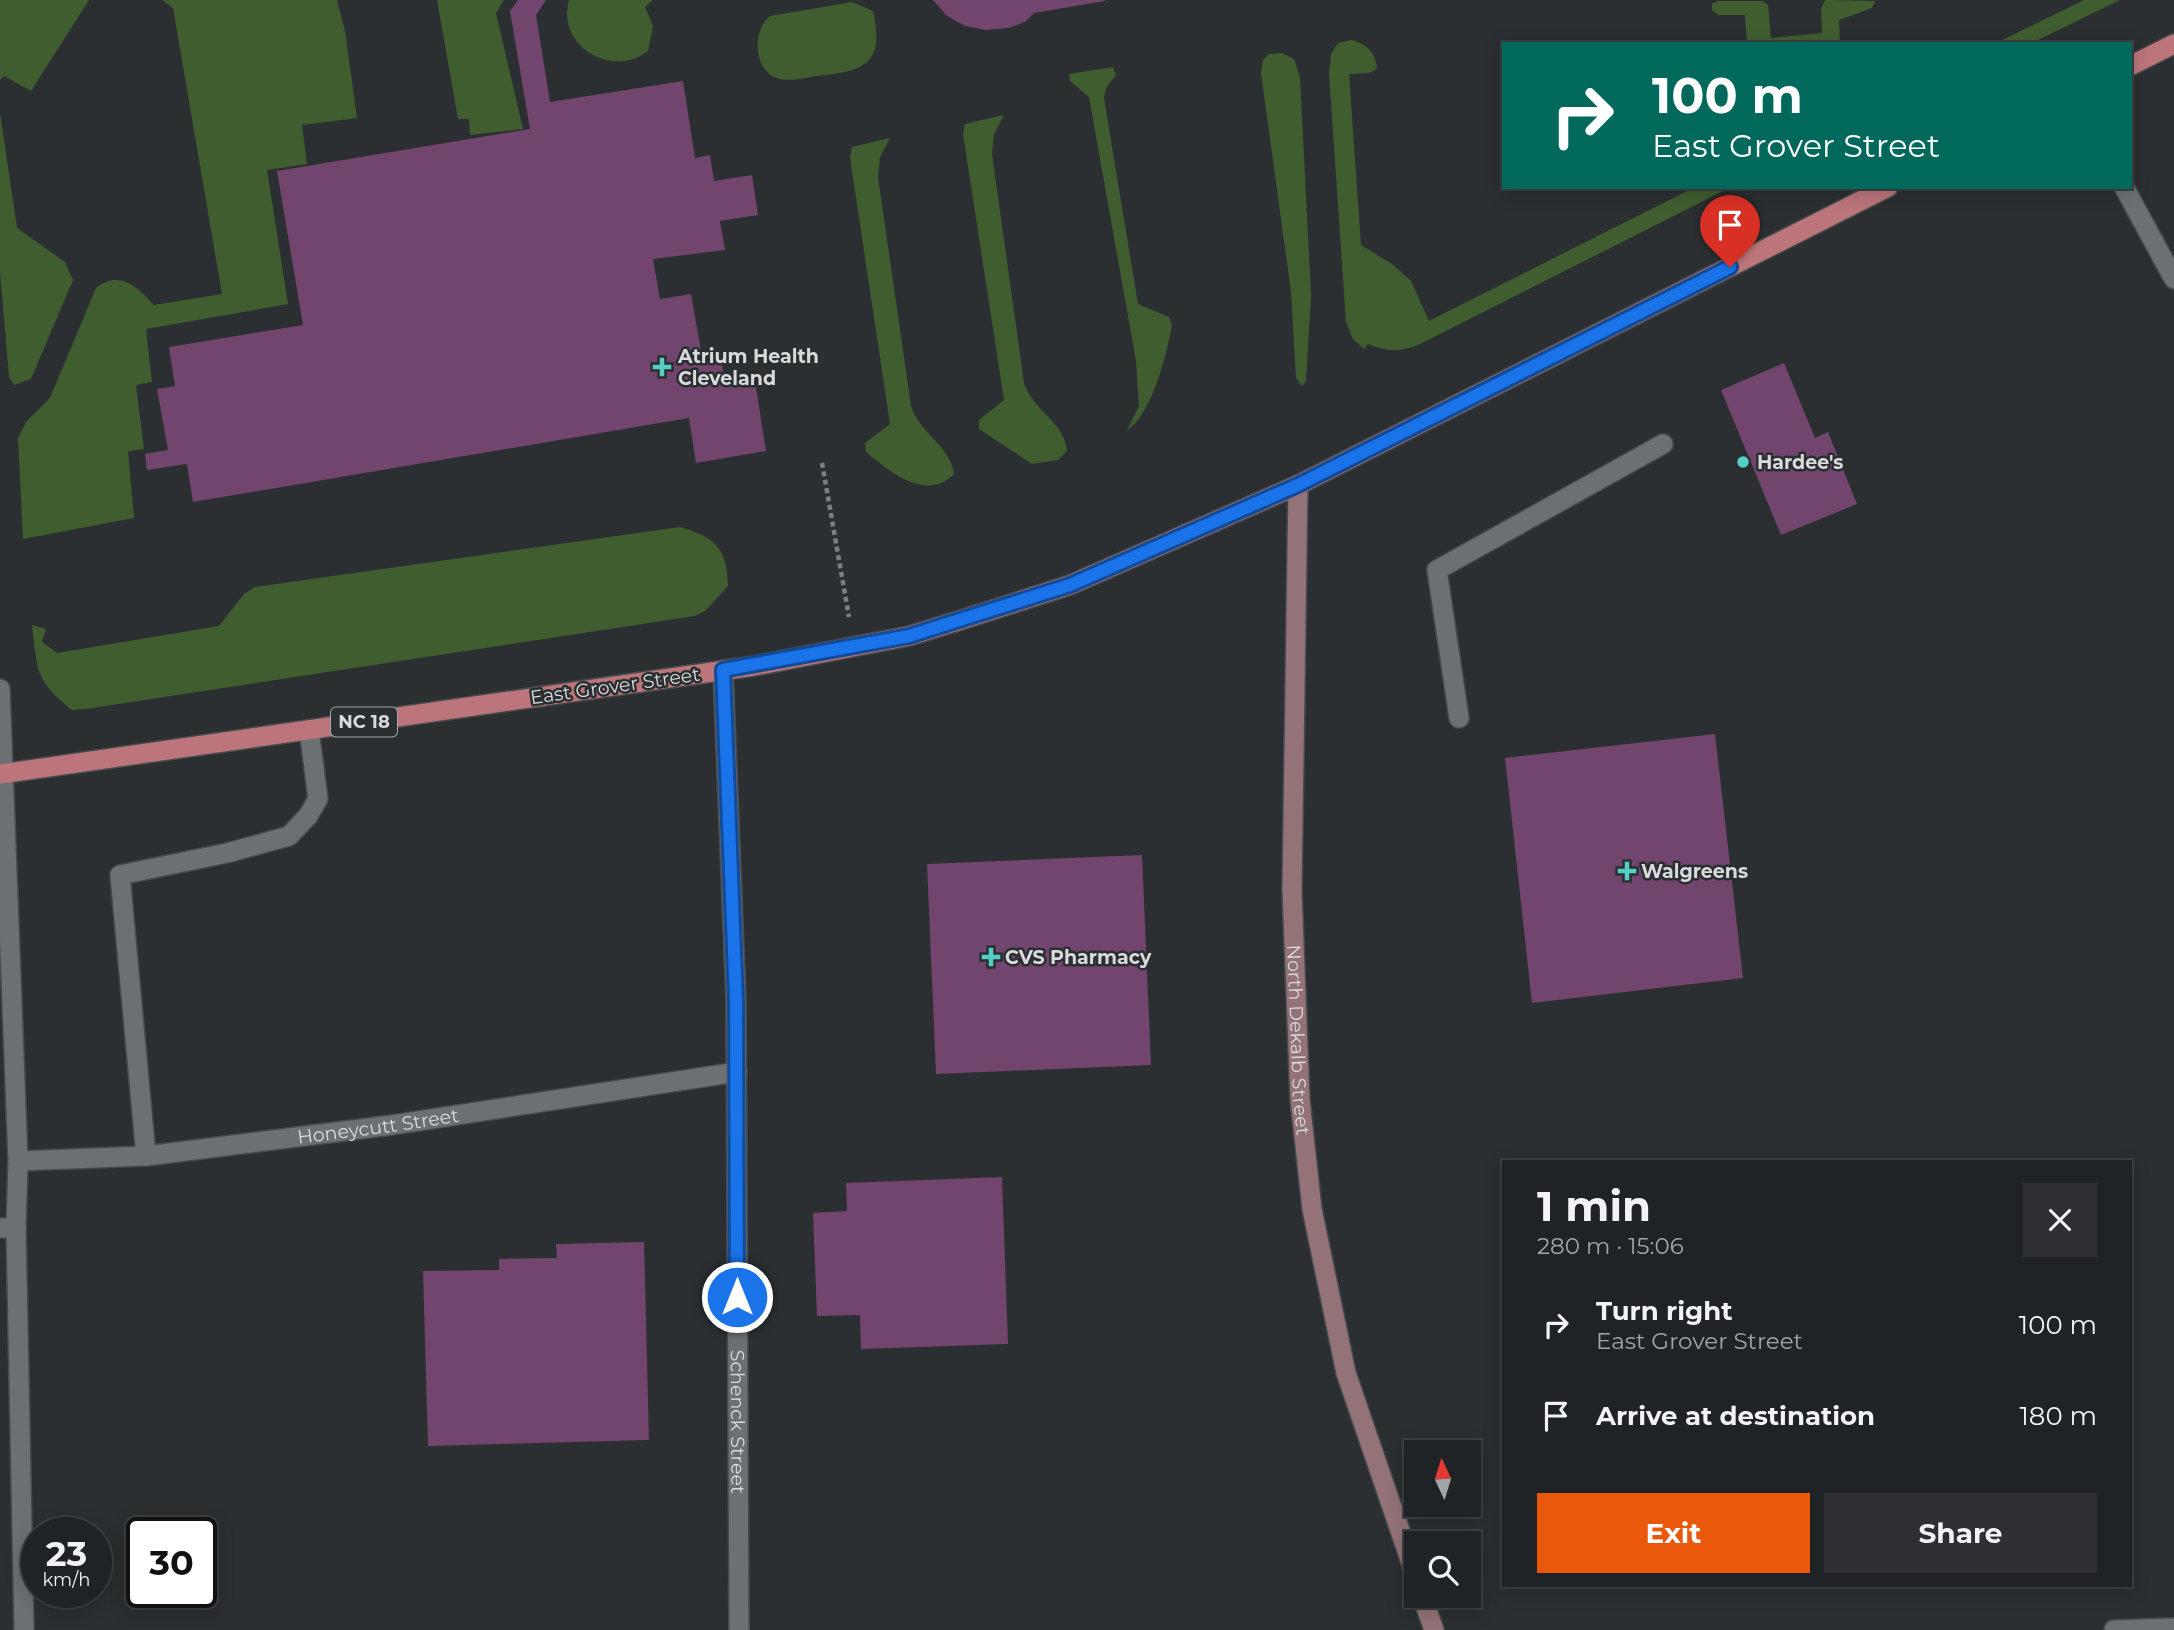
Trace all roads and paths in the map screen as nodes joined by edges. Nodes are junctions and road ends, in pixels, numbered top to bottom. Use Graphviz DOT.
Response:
graph roads {
  1 [pos="2174,44"];
  2 [pos="2132,65"];
  3 [pos="1884,189"];
  4 [pos="2125,189"];
  5 [pos="2174,279"];
  6 [pos="1663,444"];
  7 [pos="822,463"];
  8 [pos="1298,485"];
  9 [pos="854,646"];
  10 [pos="723,670"];
  11 [pos="0,689"];
  12 [pos="1459,718"];
  13 [pos="309,730"];
  14 [pos="3,774"];
  15 [pos="737,1072"];
  16 [pos="146,1156"];
  17 [pos="18,1161"];
  18 [pos="8,1228"];
  19 [pos="1404,1542"];
  20 [pos="1426,1608"];
  21 [pos="2174,1628"];
  22 [pos="24,1630"];
  23 [pos="739,1630"];
  24 [pos="1434,1630"];
  25 [pos="2114,1630"];
  1 -- 2 [label="main road"];
  3 -- 8 [label="main road, East Grover Street / NC 18"];
  4 -- 5 [label="street"];
  6 -- 12 [label="street"];
  7 -- 9 [label="path"];
  8 -- 9 [label="main road, East Grover Street / NC 18"];
  8 -- 19 [label="main road, North Dekalb Street"];
  9 -- 10 [label="main road, East Grover Street / NC 18"];
  10 -- 13 [label="main road, East Grover Street / NC 18"];
  10 -- 15 [label="street, Schenck Street"];
  11 -- 14 [label="street"];
  13 -- 14 [label="main road, East Grover Street / NC 18"];
  13 -- 16 [label="street"];
  14 -- 17 [label="street"];
  15 -- 16 [label="street, Honeycutt Street"];
  15 -- 23 [label="street, Schenck Street"];
  16 -- 17 [label="street, Honeycutt Street"];
  17 -- 18 [label="street"];
  18 -- 22 [label="street"];
  20 -- 24 [label="main road"];
  21 -- 25 [label="street"];
}
